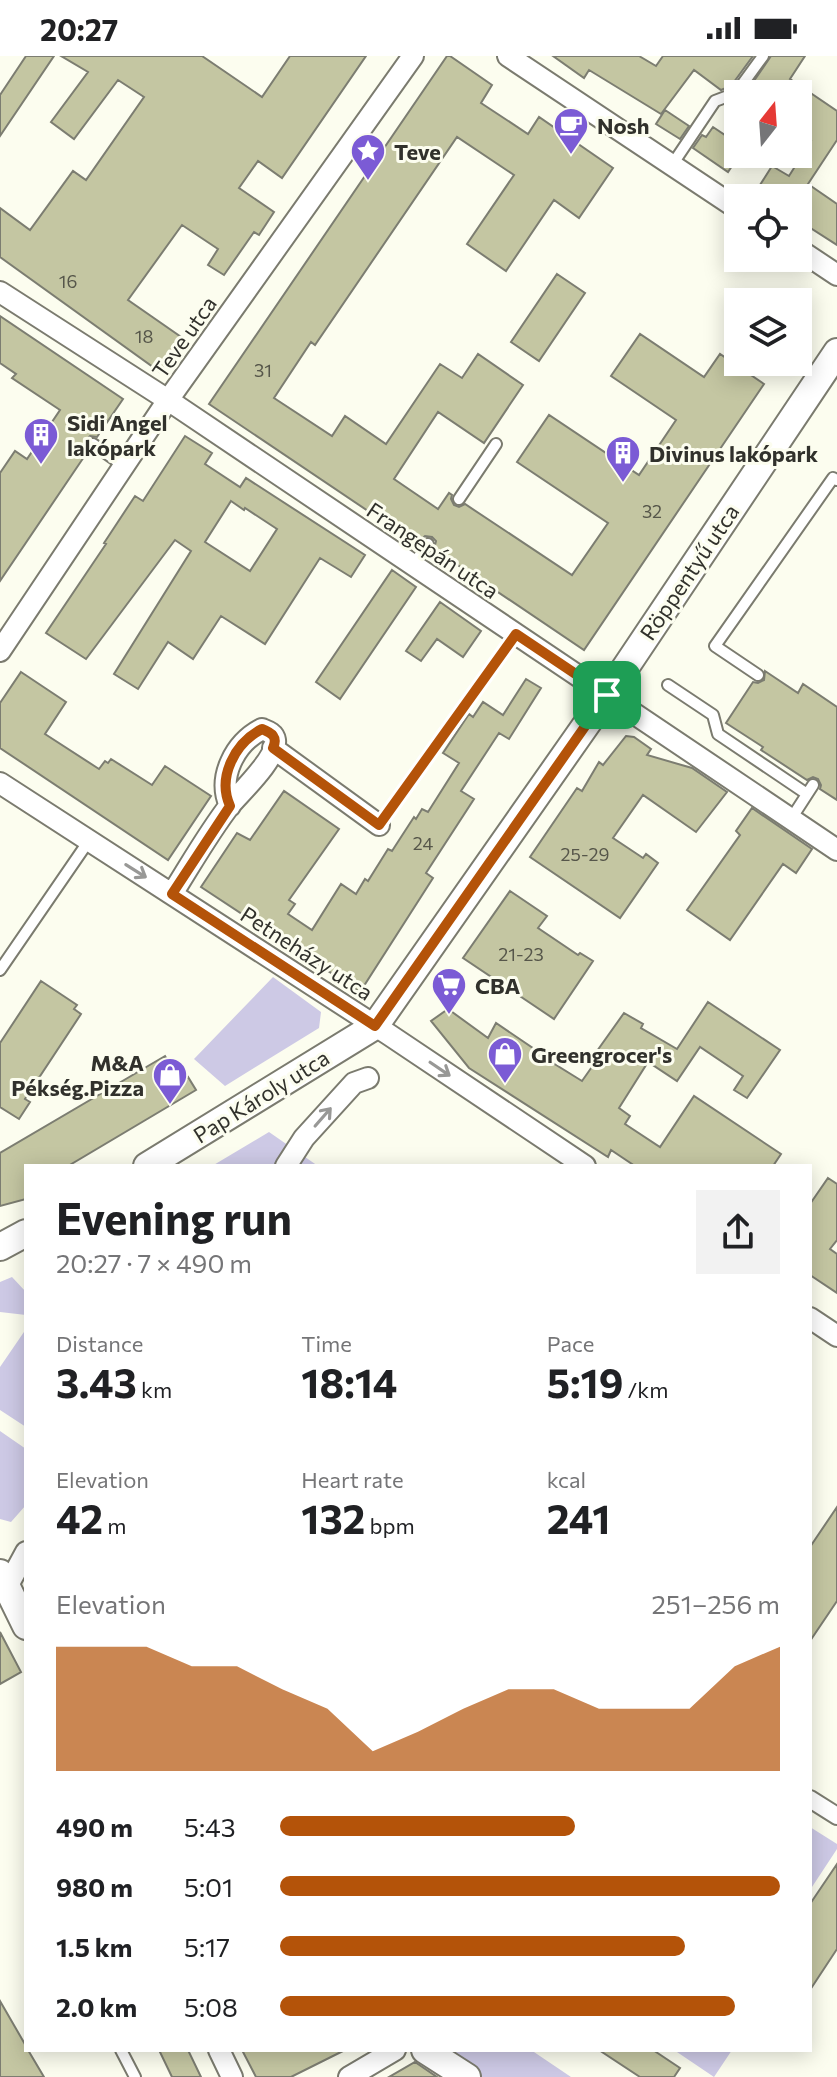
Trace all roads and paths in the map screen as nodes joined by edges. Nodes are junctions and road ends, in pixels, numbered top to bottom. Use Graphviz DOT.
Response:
graph roads {
  1 [pos="413,56"];
  2 [pos="763,56"];
  3 [pos="510,57"];
  4 [pos="672,165"];
  5 [pos="724,200"];
  6 [pos="812,258"];
  7 [pos="837,275"];
  8 [pos="0,292"];
  9 [pos="837,352"];
  10 [pos="168,400"];
  11 [pos="93,444"];
  12 [pos="496,444"];
  13 [pos="124,466"];
  14 [pos="837,480"];
  15 [pos="459,499"];
  16 [pos="428,544"];
  17 [pos="413,565"];
  18 [pos="516,634"];
  19 [pos="0,651"];
  20 [pos="758,675"];
  21 [pos="668,685"];
  22 [pos="607,695"];
  23 [pos="273,748"];
  24 [pos="0,783"];
  25 [pos="230,806"];
  26 [pos="791,819"];
  27 [pos="379,825"];
  28 [pos="88,842"];
  29 [pos="837,850"];
  30 [pos="172,894"];
  31 [pos="0,970"];
  32 [pos="375,1026"];
  33 [pos="368,1078"];
  34 [pos="150,1164"];
  35 [pos="287,1164"];
  36 [pos="582,1164"];
  37 [pos="24,1234"];
  38 [pos="0,1247"];
  39 [pos="812,1319"];
  40 [pos="837,1336"];
  41 [pos="24,1554"];
  42 [pos="3,1580"];
  43 [pos="24,1622"];
  44 [pos="812,1800"];
  45 [pos="837,1816"];
  46 [pos="122,2052"];
  47 [pos="220,2052"];
  48 [pos="392,2052"];
  49 [pos="428,2052"];
  50 [pos="135,2077"];
  51 [pos="232,2077"];
  52 [pos="349,2077"];
  53 [pos="467,2077"];
  1 -- 10 [label="street, Teve utca"];
  2 -- 4 [label="lane"];
  3 -- 4 [label="street"];
  4 -- 5 [label="street"];
  6 -- 7 [label="street"];
  8 -- 10 [label="street, Frangepán utca"];
  9 -- 22 [label="street, Röppentyű utca"];
  10 -- 13 [label="street, Teve utca"];
  10 -- 17 [label="street, Frangepán utca"];
  11 -- 13 [label="lane"];
  12 -- 15 [label="lane"];
  13 -- 19 [label="street, Teve utca"];
  14 -- 20 [label="lane"];
  16 -- 17 [label="lane"];
  17 -- 18 [label="street, Frangepán utca"];
  18 -- 22 [label="street, Frangepán utca"];
  18 -- 27 [label="lane"];
  21 -- 26 [label="lane"];
  22 -- 26 [label="street, Frangepán utca"];
  22 -- 32 [label="street, Röppentyű utca"];
  23 -- 25 [label="street"];
  23 -- 25 [label="street"];
  23 -- 27 [label="street"];
  24 -- 28 [label="street, Petneházy utca"];
  25 -- 30 [label="street"];
  26 -- 29 [label="street, Frangepán utca"];
  28 -- 30 [label="street, Petneházy utca, one-way"];
  28 -- 31 [label="lane"];
  30 -- 32 [label="street, Petneházy utca"];
  32 -- 34 [label="street, Pap Károly utca"];
  32 -- 36 [label="street, Petneházy utca, one-way"];
  35 -- 33 [label="street, one-way"];
  37 -- 38 [label="street"];
  39 -- 40 [label="street"];
  41 -- 42 [label="street"];
  42 -- 43 [label="street"];
  44 -- 45 [label="street"];
  46 -- 50 [label="lane"];
  47 -- 51 [label="street"];
  48 -- 52 [label="street"];
  49 -- 53 [label="street"];
}
